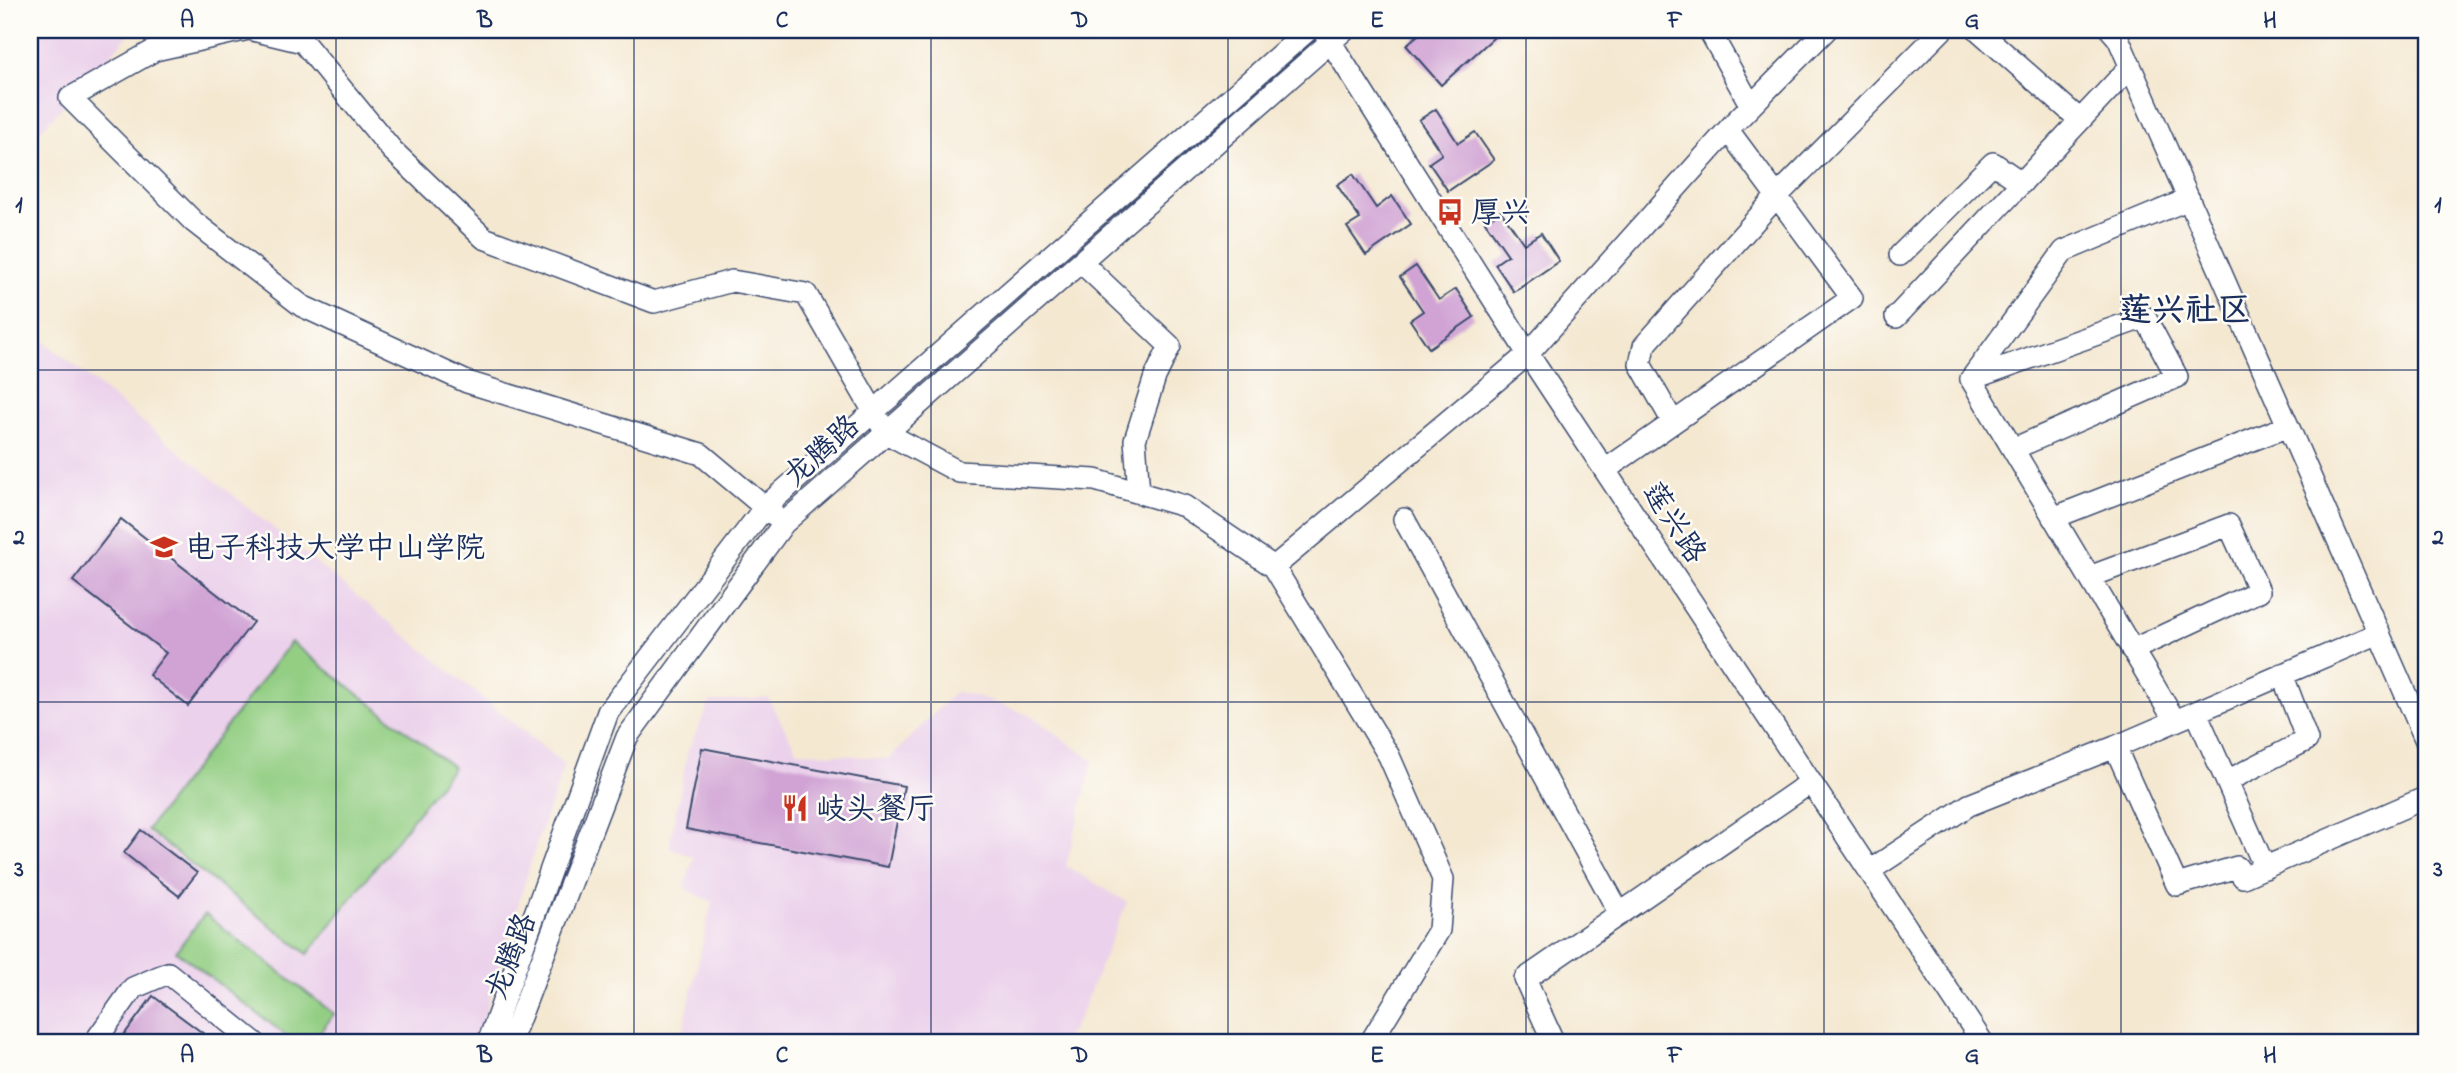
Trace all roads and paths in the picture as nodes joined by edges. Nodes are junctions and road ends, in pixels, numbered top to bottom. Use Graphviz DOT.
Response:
graph roads {
  1 [pos="244,30"];
  2 [pos="253,30"];
  3 [pos="1308,30"];
  4 [pos="1709,30"];
  5 [pos="1825,30"];
  6 [pos="1942,30"];
  7 [pos="1978,30"];
  8 [pos="2111,30"];
  9 [pos="1332,34"];
  10 [pos="2130,66"];
  11 [pos="1751,106"];
  12 [pos="2080,120"];
  13 [pos="1728,130"];
  14 [pos="2022,183"];
  15 [pos="1777,196"];
  16 [pos="2189,199"];
  17 [pos="1900,255"];
  18 [pos="1081,262"];
  19 [pos="1896,317"];
  20 [pos="1528,354"];
  21 [pos="1971,379"];
  22 [pos="874,412"];
  23 [pos="1673,422"];
  24 [pos="2288,426"];
  25 [pos="886,433"];
  26 [pos="2013,449"];
  27 [pos="1605,470"];
  28 [pos="1139,493"];
  29 [pos="765,508"];
  30 [pos="2053,518"];
  31 [pos="1404,519"];
  32 [pos="784,523"];
  33 [pos="1274,567"];
  34 [pos="2089,577"];
  35 [pos="2379,632"];
  36 [pos="2132,650"];
  37 [pos="2282,674"];
  38 [pos="2196,712"];
  39 [pos="2175,721"];
  40 [pos="2427,743"];
  41 [pos="2115,747"];
  42 [pos="2227,781"];
  43 [pos="1811,782"];
  44 [pos="2427,797"];
  45 [pos="2265,868"];
  46 [pos="1869,871"];
  47 [pos="1620,914"];
  48 [pos="94,1043"];
  49 [pos="255,1043"];
  50 [pos="488,1043"];
  51 [pos="510,1043"];
  52 [pos="1370,1043"];
  53 [pos="1554,1043"];
  54 [pos="1983,1043"];
  1 -- 29 [label="street"];
  2 -- 22 [label="street"];
  3 -- 22 [label="street, 龙腾路"];
  4 -- 11 [label="street"];
  5 -- 11 [label="street"];
  6 -- 15 [label="street"];
  7 -- 12 [label="street"];
  8 -- 10 [label="street"];
  9 -- 18 [label="street, 龙腾路"];
  9 -- 20 [label="street, 莲兴路"];
  10 -- 12 [label="street"];
  10 -- 16 [label="street"];
  11 -- 13 [label="street"];
  12 -- 14 [label="street"];
  13 -- 15 [label="street"];
  13 -- 20 [label="street"];
  14 -- 17 [label="street"];
  14 -- 19 [label="street"];
  15 -- 23 [label="street"];
  15 -- 23 [label="street"];
  16 -- 21 [label="street"];
  16 -- 24 [label="street"];
  18 -- 25 [label="street, 龙腾路"];
  18 -- 28 [label="street"];
  20 -- 27 [label="street, 莲兴路"];
  20 -- 33 [label="street"];
  21 -- 26 [label="street"];
  21 -- 26 [label="street"];
  22 -- 25 [label="street"];
  22 -- 29 [label="street, 龙腾路"];
  23 -- 27 [label="street"];
  24 -- 30 [label="street"];
  24 -- 35 [label="street"];
  25 -- 28 [label="street"];
  25 -- 32 [label="street, 龙腾路"];
  26 -- 30 [label="street"];
  27 -- 43 [label="street, 莲兴路"];
  28 -- 33 [label="street"];
  29 -- 32 [label="street"];
  29 -- 50 [label="street, 龙腾路"];
  30 -- 34 [label="street"];
  31 -- 47 [label="street"];
  32 -- 51 [label="street, 龙腾路"];
  33 -- 52 [label="street"];
  34 -- 36 [label="street"];
  34 -- 36 [label="street"];
  35 -- 37 [label="street"];
  35 -- 40 [label="street"];
  36 -- 39 [label="street"];
  37 -- 38 [label="street"];
  37 -- 42 [label="street"];
  38 -- 39 [label="street"];
  38 -- 42 [label="street"];
  39 -- 41 [label="street"];
  41 -- 45 [label="street"];
  41 -- 46 [label="street"];
  42 -- 45 [label="street"];
  43 -- 46 [label="street, 莲兴路"];
  43 -- 47 [label="street"];
  44 -- 45 [label="street"];
  46 -- 54 [label="street, 莲兴路"];
  47 -- 53 [label="street"];
  48 -- 49 [label="street"];
}
